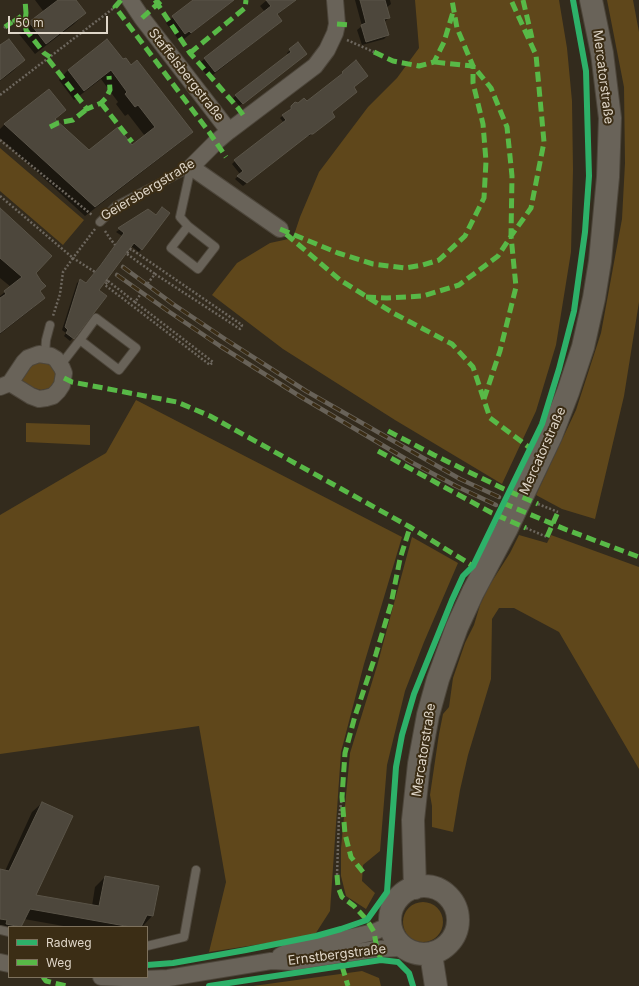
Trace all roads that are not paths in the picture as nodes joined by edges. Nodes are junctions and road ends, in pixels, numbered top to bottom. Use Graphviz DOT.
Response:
graph roads {
  1 [pos="130,0"];
  2 [pos="335,0"];
  3 [pos="591,0"];
  4 [pos="229,131"];
  5 [pos="191,167"];
  6 [pos="100,222"];
  7 [pos="188,226"];
  8 [pos="280,229"];
  9 [pos="50,325"];
  10 [pos="80,340"];
  11 [pos="45,354"];
  12 [pos="60,363"];
  13 [pos="5,385"];
  14 [pos="196,870"];
  15 [pos="415,888"];
  16 [pos="390,924"];
  17 [pos="148,946"];
  18 [pos="403,948"];
  19 [pos="431,954"];
  20 [pos="271,961"];
  21 [pos="123,978"];
  22 [pos="436,986"];
  1 -- 4 [label="street, Staffelsbergstraße"];
  2 -- 4 [label="street, Geiersbergstraße"];
  3 -- 15 [label="main road, Mercatorstraße"];
  4 -- 5 [label="street, Geiersbergstraße"];
  5 -- 6 [label="lane, Geiersbergstraße"];
  5 -- 7 [label="lane"];
  5 -- 8 [label="street"];
  7 -- 7 [label="lane"];
  9 -- 11 [label="lane"];
  10 -- 10 [label="lane"];
  10 -- 12 [label="lane"];
  11 -- 12 [label="street"];
  11 -- 13 [label="street"];
  12 -- 13 [label="street"];
  14 -- 17 [label="lane"];
  15 -- 16 [label="main road"];
  15 -- 19 [label="main road"];
  16 -- 18 [label="main road"];
  16 -- 20 [label="street, Ernstbergstraße"];
  18 -- 19 [label="main road"];
  18 -- 20 [label="street, Ernstbergstraße"];
  19 -- 22 [label="main road"];
  20 -- 21 [label="street, Ernstbergstraße"];
}
